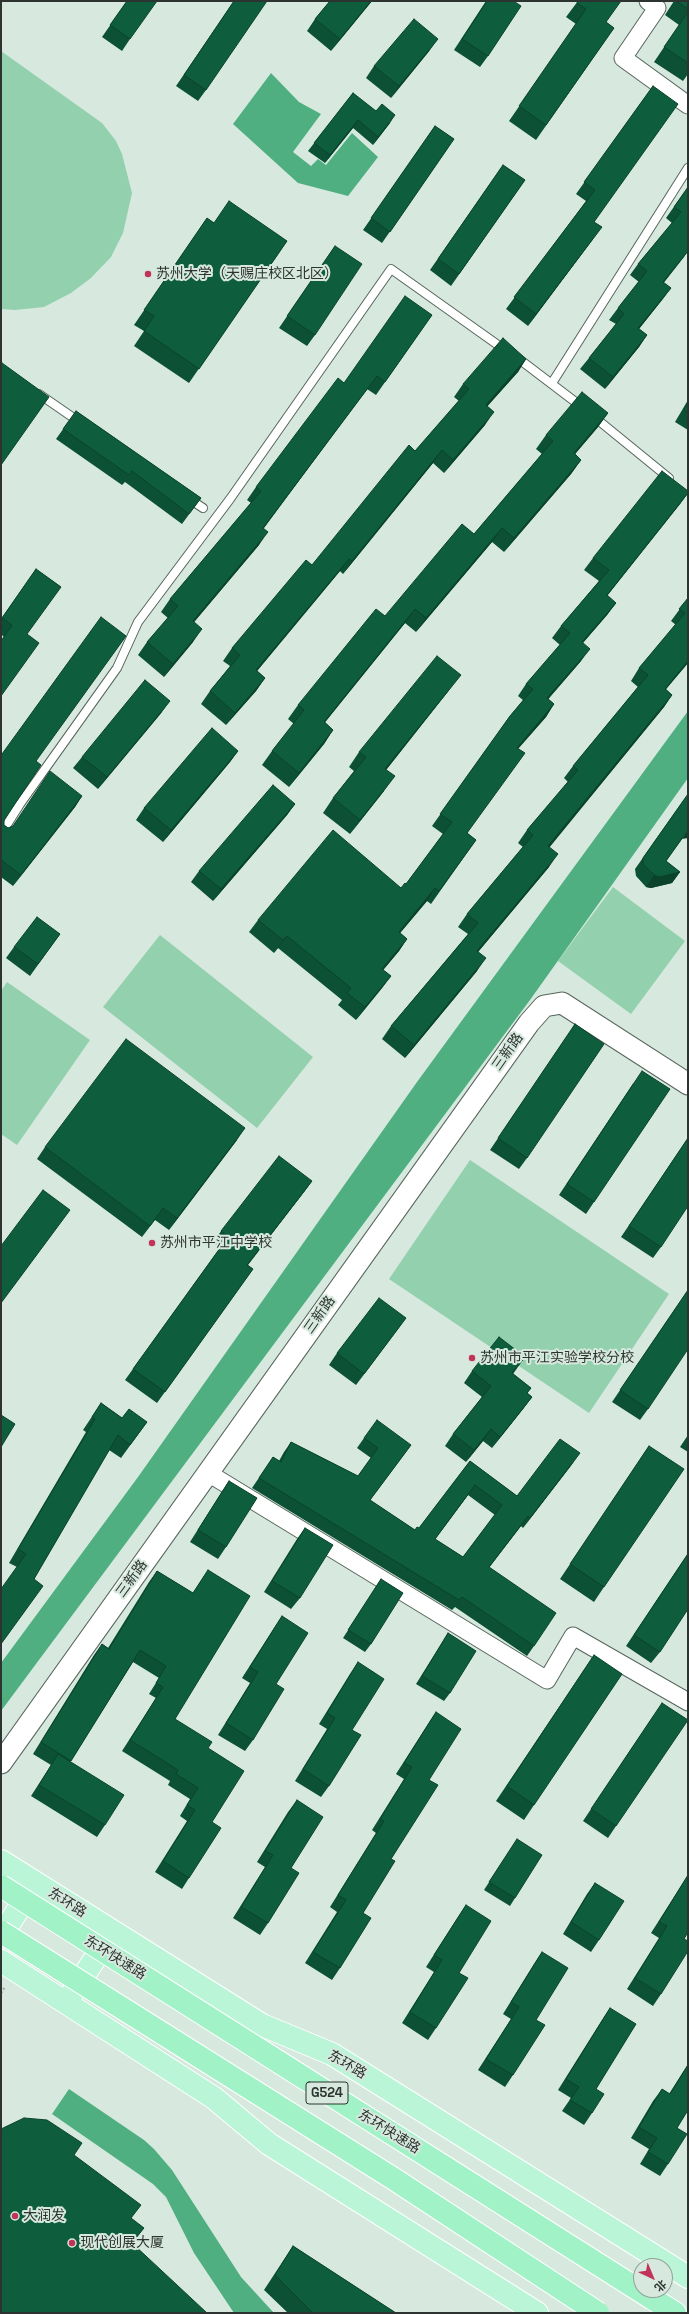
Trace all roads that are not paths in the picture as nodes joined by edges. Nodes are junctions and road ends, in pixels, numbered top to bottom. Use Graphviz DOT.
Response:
graph roads {
  1 [pos="656,3"];
  2 [pos="688,105"];
  3 [pos="688,168"];
  4 [pos="552,383"];
  5 [pos="34,390"];
  6 [pos="86,426"];
  7 [pos="676,483"];
  8 [pos="183,494"];
  9 [pos="203,508"];
  10 [pos="1,834"];
  11 [pos="688,1084"];
  12 [pos="208,1473"];
  13 [pos="688,1702"];
  14 [pos="1,1763"];
  15 [pos="1,1862"];
  16 [pos="35,1883"];
  17 [pos="1,1886"];
  18 [pos="112,1931"];
  19 [pos="1,1932"];
  20 [pos="1,1937"];
  21 [pos="1,1961"];
  22 [pos="66,2002"];
  23 [pos="688,2277"];
  24 [pos="537,2313"];
  25 [pos="598,2313"];
  26 [pos="675,2313"];
  1 -- 2 [label="street"];
  3 -- 4 [label="lane"];
  4 -- 7 [label="lane"];
  4 -- 10 [label="lane"];
  5 -- 6 [label="lane"];
  8 -- 9 [label="lane"];
  11 -- 12 [label="street, 三新路"];
  12 -- 13 [label="street"];
  12 -- 14 [label="street, 三新路"];
  15 -- 16 [label="main road, 东环路"];
  16 -- 18 [label="main road, 东环路"];
  16 -- 20 [label="main road"];
  17 -- 26 [label="highway, 东环快速路 / G524, bridge"];
  18 -- 22 [label="main road"];
  18 -- 23 [label="main road, 东环路"];
  19 -- 25 [label="highway, G524, bridge"];
  21 -- 22 [label="main road"];
  22 -- 24 [label="main road"];
}
